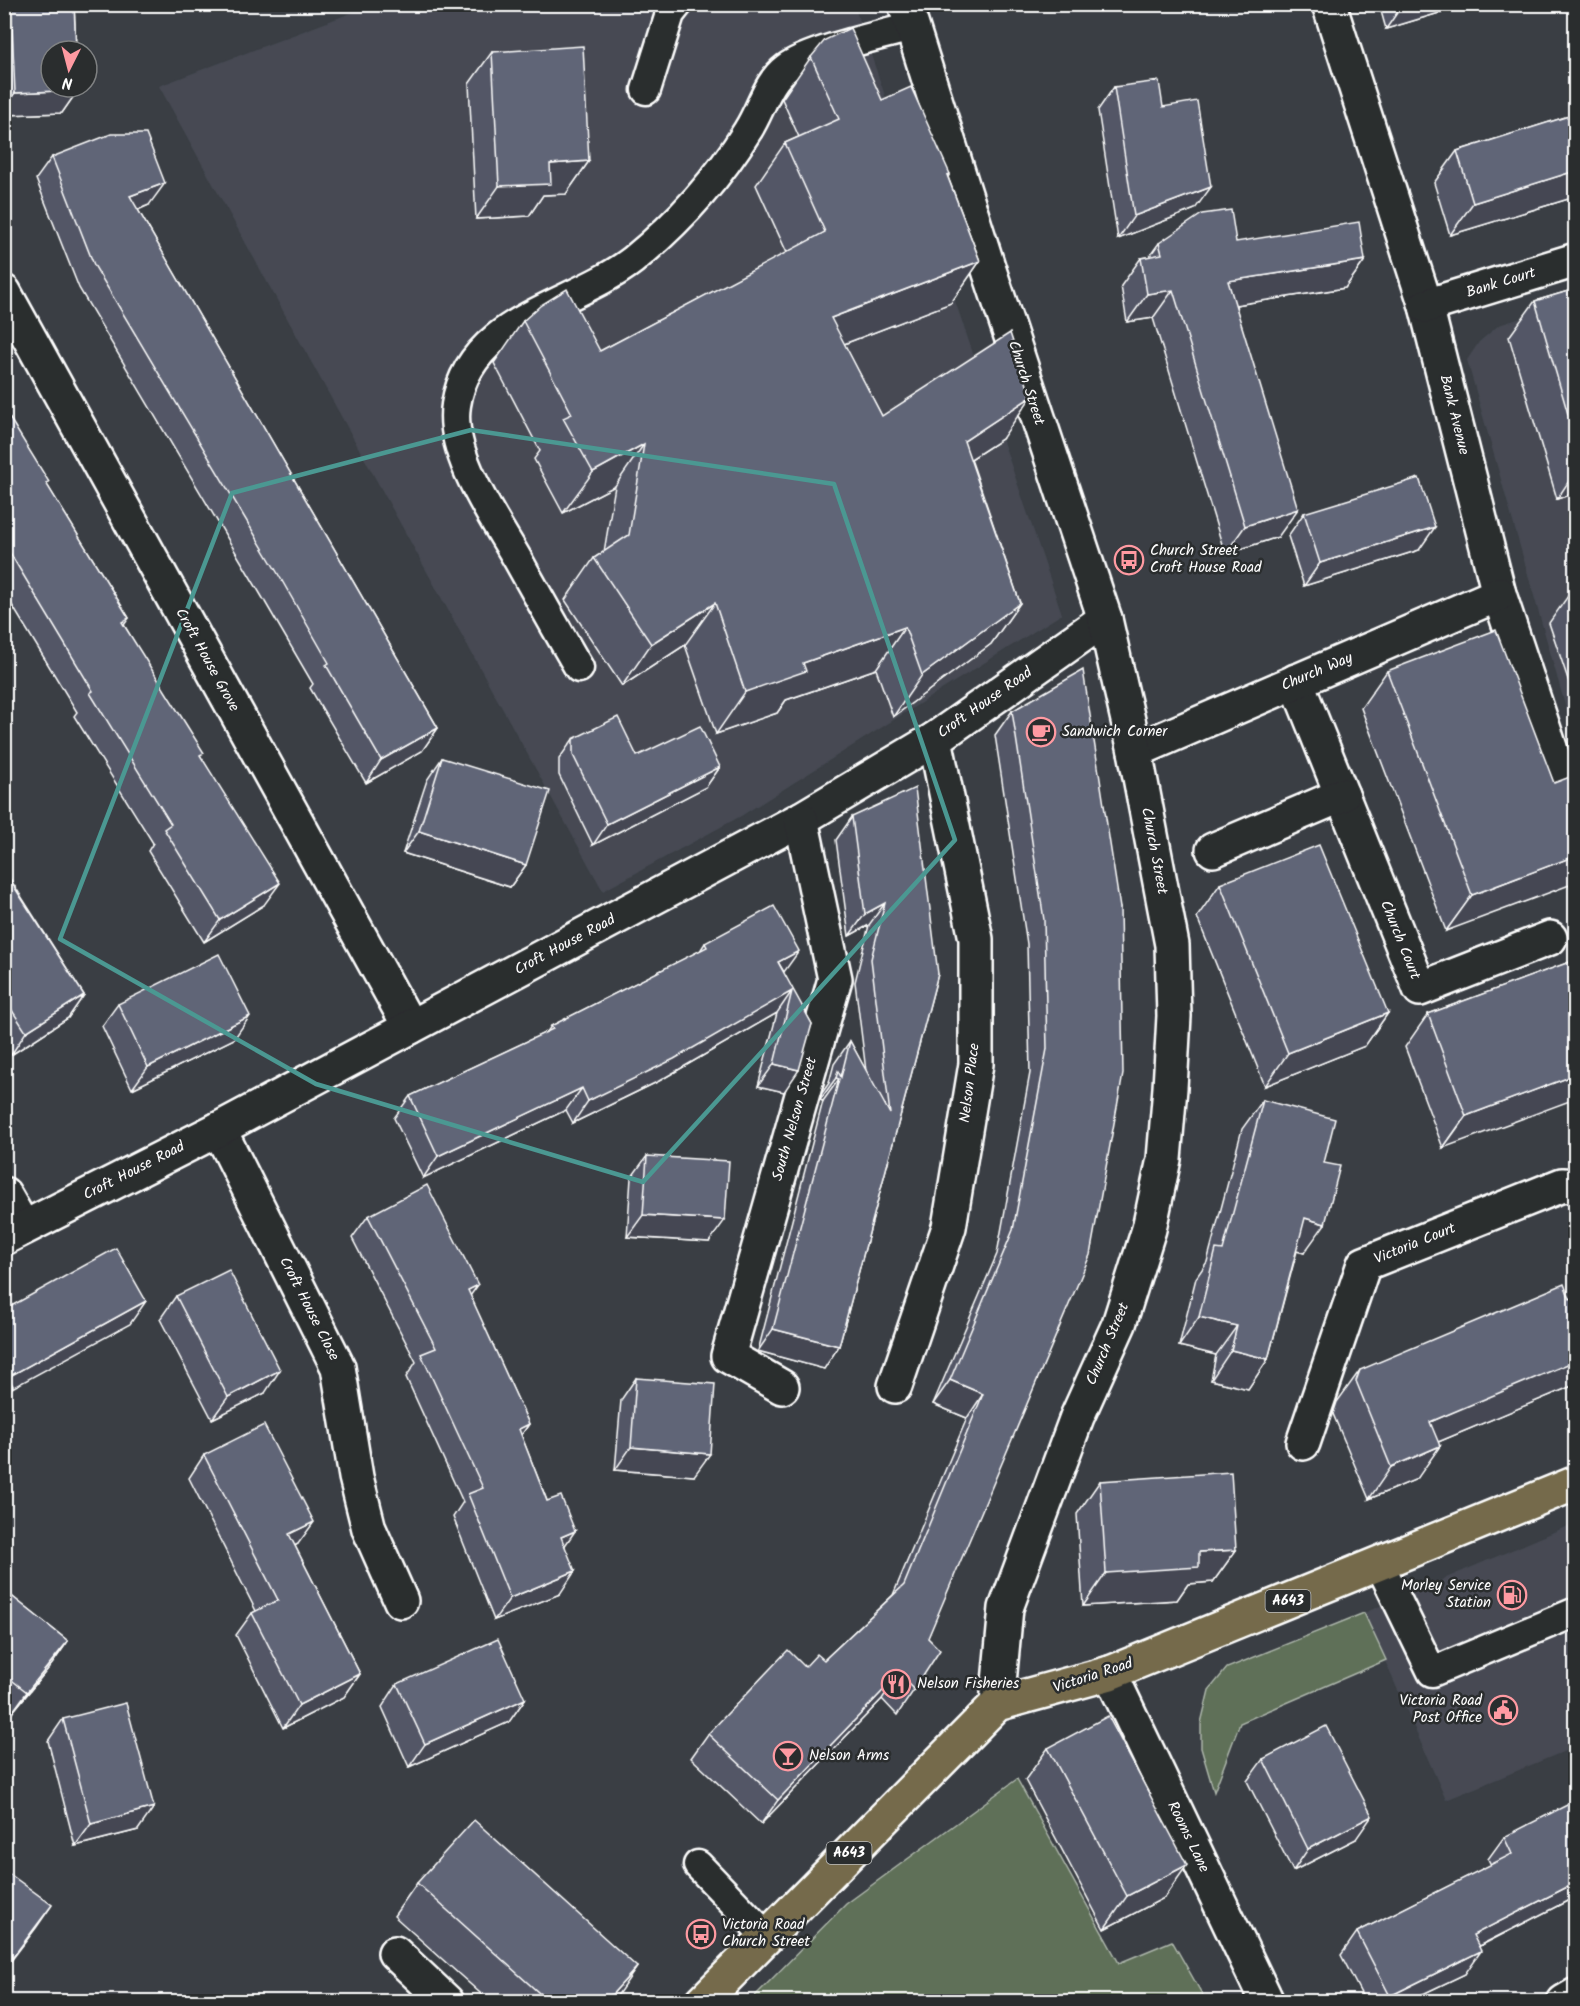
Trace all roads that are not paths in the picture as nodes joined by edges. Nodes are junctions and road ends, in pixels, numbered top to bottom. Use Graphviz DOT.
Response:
graph roads {
  1 [pos="678,4"];
  2 [pos="1329,4"];
  3 [pos="909,16"];
  4 [pos="646,90"];
  5 [pos="1575,260"];
  6 [pos="4,292"];
  7 [pos="1426,306"];
  8 [pos="1498,594"];
  9 [pos="1105,619"];
  10 [pos="579,668"];
  11 [pos="1296,681"];
  12 [pos="935,739"];
  13 [pos="1135,750"];
  14 [pos="1342,795"];
  15 [pos="801,819"];
  16 [pos="1575,826"];
  17 [pos="1213,850"];
  18 [pos="1550,938"];
  19 [pos="410,1028"];
  20 [pos="219,1129"];
  21 [pos="1575,1186"];
  22 [pos="4,1194"];
  23 [pos="14,1233"];
  24 [pos="895,1386"];
  25 [pos="782,1388"];
  26 [pos="1303,1443"];
  27 [pos="1575,1483"];
  28 [pos="1379,1563"];
  29 [pos="401,1601"];
  30 [pos="1575,1612"];
  31 [pos="1110,1673"];
  32 [pos="997,1704"];
  33 [pos="698,1865"];
  34 [pos="765,1935"];
  35 [pos="396,1953"];
  36 [pos="1575,1995"];
  37 [pos="447,2001"];
  38 [pos="702,2001"];
  39 [pos="1267,2001"];
  40 [pos="1564,2001"];
  1 -- 4 [label="lane"];
  2 -- 7 [label="street, Bank Avenue"];
  3 -- 9 [label="street, Church Street"];
  3 -- 10 [label="lane"];
  5 -- 7 [label="street, Bank Court"];
  6 -- 19 [label="street, Croft House Grove"];
  7 -- 8 [label="street, Bank Avenue"];
  8 -- 11 [label="street, Church Way"];
  8 -- 16 [label="street, Bank Avenue"];
  9 -- 12 [label="street, Croft House Road"];
  9 -- 13 [label="street, Church Street"];
  11 -- 13 [label="street, Church Way"];
  11 -- 14 [label="street, Church Court"];
  12 -- 15 [label="street, Croft House Road"];
  12 -- 24 [label="street, Nelson Place"];
  13 -- 32 [label="street, Church Street"];
  14 -- 17 [label="street"];
  14 -- 18 [label="street, Church Court"];
  15 -- 19 [label="street, Croft House Road"];
  15 -- 25 [label="street, South Nelson Street"];
  19 -- 20 [label="street, Croft House Road"];
  20 -- 23 [label="street, Croft House Road"];
  20 -- 29 [label="street, Croft House Close"];
  21 -- 26 [label="street, Victoria Court"];
  22 -- 23 [label="street"];
  27 -- 28 [label="main road, Victoria Road / A643"];
  28 -- 30 [label="lane"];
  28 -- 31 [label="main road, Victoria Road / A643"];
  31 -- 32 [label="main road, Victoria Road / A643"];
  31 -- 39 [label="street, Rooms Lane"];
  32 -- 34 [label="main road, Victoria Road / A643"];
  33 -- 34 [label="lane"];
  34 -- 38 [label="main road, Victoria Road / A643"];
  35 -- 37 [label="street"];
  36 -- 40 [label="street"];
}
